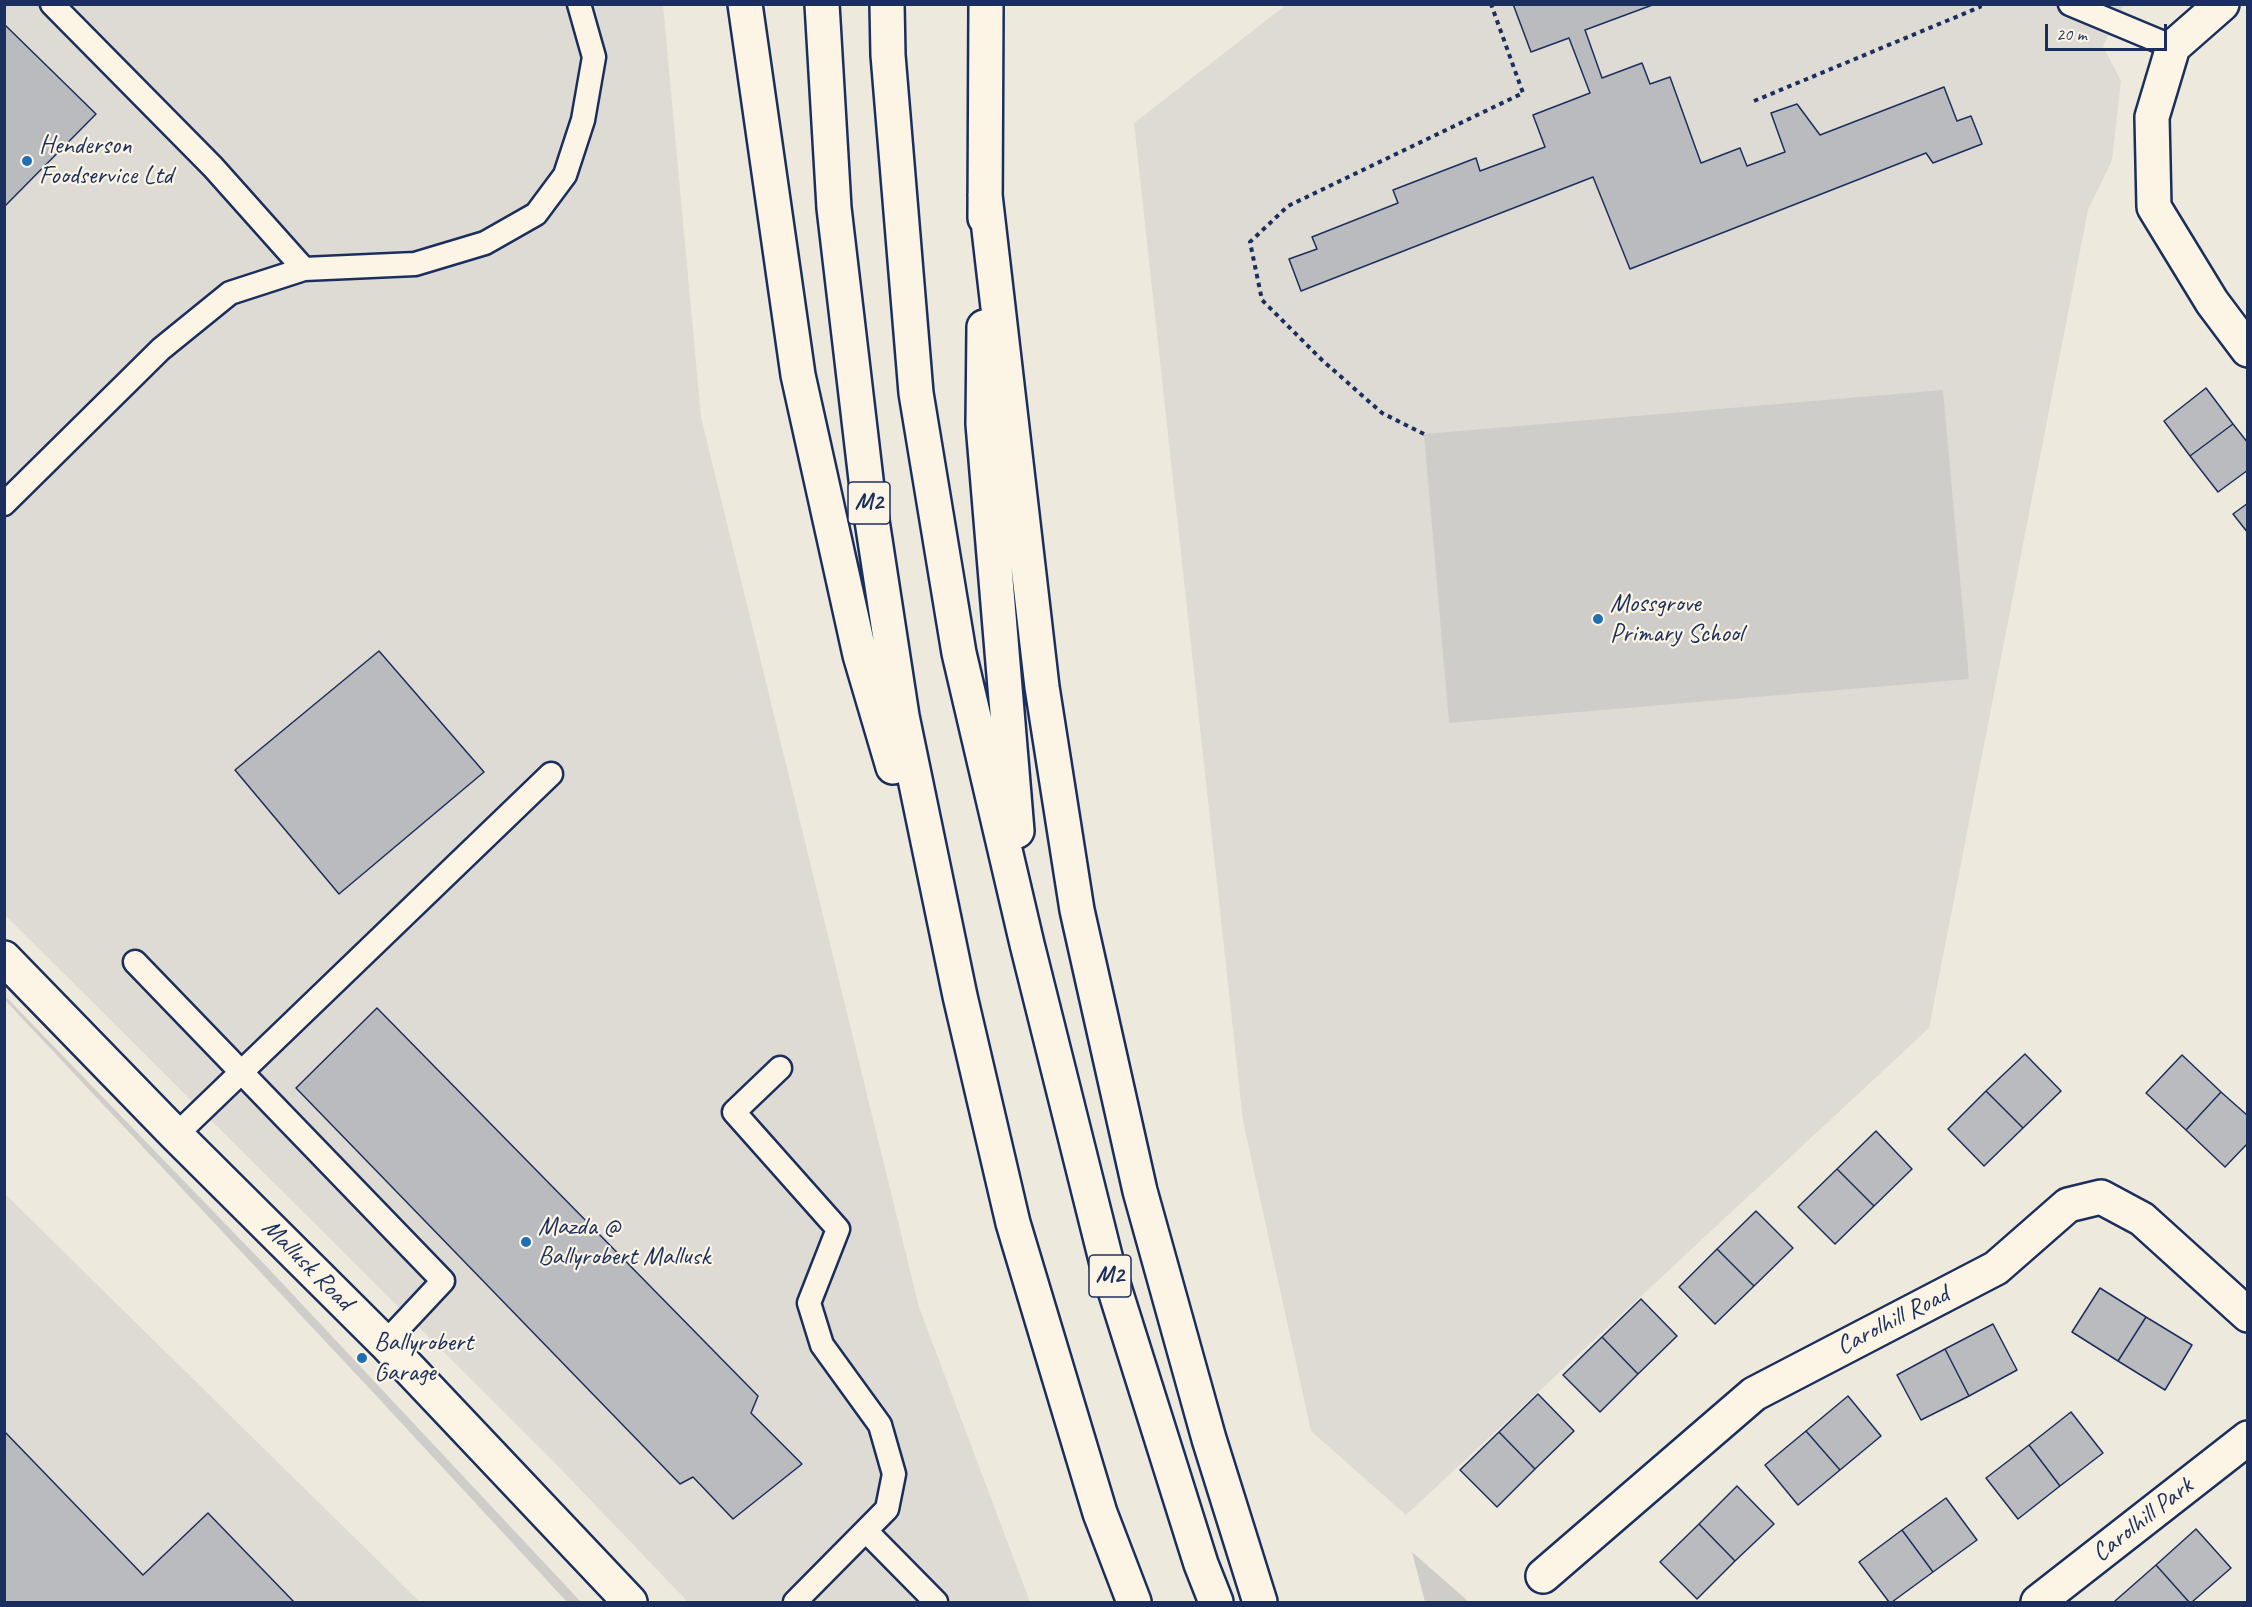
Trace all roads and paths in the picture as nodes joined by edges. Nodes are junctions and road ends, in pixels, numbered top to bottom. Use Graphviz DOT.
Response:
graph roads {
  1 [pos="52,4"];
  2 [pos="579,4"];
  3 [pos="745,4"];
  4 [pos="822,4"];
  5 [pos="887,4"];
  6 [pos="986,4"];
  7 [pos="1491,4"];
  8 [pos="1980,4"];
  9 [pos="2070,4"];
  10 [pos="2222,4"];
  11 [pos="2173,47"];
  12 [pos="1754,101"];
  13 [pos="986,195"];
  14 [pos="304,269"];
  15 [pos="2247,351"];
  16 [pos="1424,434"];
  17 [pos="4,504"];
  18 [pos="551,774"];
  19 [pos="1027,944"];
  20 [pos="4,958"];
  21 [pos="135,962"];
  22 [pos="960,996"];
  23 [pos="780,1068"];
  24 [pos="241,1072"];
  25 [pos="176,1135"];
  26 [pos="2247,1315"];
  27 [pos="385,1343"];
  28 [pos="2247,1438"];
  29 [pos="866,1531"];
  30 [pos="1543,1576"];
  31 [pos="630,1602"];
  32 [pos="795,1602"];
  33 [pos="936,1602"];
  34 [pos="1134,1602"];
  35 [pos="1216,1602"];
  36 [pos="1260,1602"];
  37 [pos="2038,1602"];
  1 -- 14 [label="lane"];
  2 -- 14 [label="lane"];
  3 -- 22 [label="main road"];
  4 -- 22 [label="main road, M2"];
  5 -- 19 [label="main road, M2"];
  6 -- 13 [label="main road"];
  7 -- 16 [label="path"];
  8 -- 12 [label="path"];
  9 -- 11 [label="lane"];
  10 -- 11 [label="main road"];
  11 -- 15 [label="main road"];
  13 -- 19 [label="main road"];
  13 -- 36 [label="main road"];
  14 -- 17 [label="lane"];
  18 -- 24 [label="lane"];
  19 -- 35 [label="main road, M2"];
  20 -- 25 [label="main road, Mallusk Road"];
  21 -- 24 [label="lane"];
  22 -- 34 [label="main road, M2"];
  23 -- 29 [label="lane"];
  24 -- 25 [label="lane"];
  24 -- 27 [label="lane"];
  25 -- 27 [label="main road, Mallusk Road"];
  26 -- 30 [label="main road, Carolhill Road"];
  27 -- 31 [label="main road, Mallusk Road"];
  28 -- 37 [label="main road, Carolhill Park"];
  29 -- 32 [label="lane"];
  29 -- 33 [label="lane"];
}
